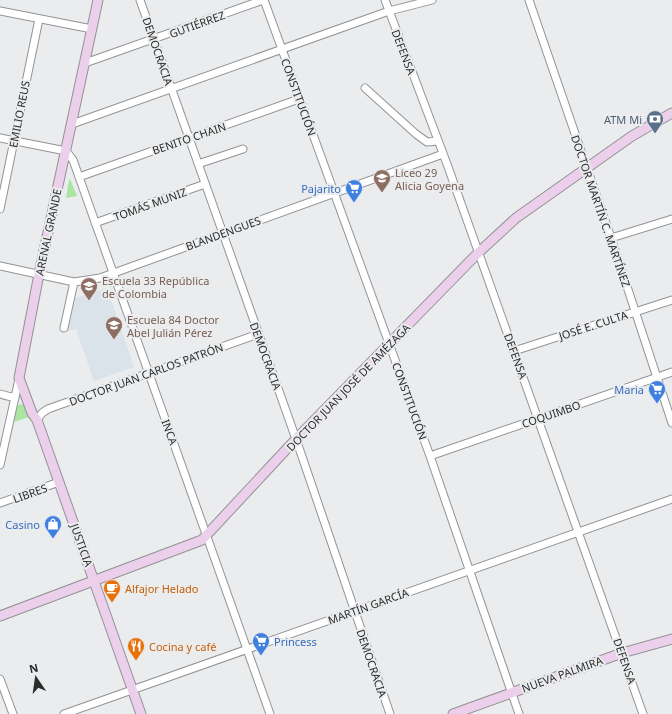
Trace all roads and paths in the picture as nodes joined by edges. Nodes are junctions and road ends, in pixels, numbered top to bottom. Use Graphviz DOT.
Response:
graph roads {
  1 [pos="98,0"];
  2 [pos="140,0"];
  3 [pos="263,0"];
  4 [pos="384,0"];
  5 [pos="432,0"];
  6 [pos="529,0"];
  7 [pos="0,11"];
  8 [pos="388,11"];
  9 [pos="39,19"];
  10 [pos="92,29"];
  11 [pos="154,39"];
  12 [pos="282,49"];
  13 [pos="85,63"];
  14 [pos="171,88"];
  15 [pos="365,88"];
  16 [pos="299,99"];
  17 [pos="672,112"];
  18 [pos="72,124"];
  19 [pos="0,138"];
  20 [pos="188,138"];
  21 [pos="14,140"];
  22 [pos="438,141"];
  23 [pos="243,149"];
  24 [pos="66,151"];
  25 [pos="443,154"];
  26 [pos="198,164"];
  27 [pos="587,167"];
  28 [pos="79,177"];
  29 [pos="204,184"];
  30 [pos="335,194"];
  31 [pos="0,209"];
  32 [pos="672,219"];
  33 [pos="95,224"];
  34 [pos="222,234"];
  35 [pos="611,238"];
  36 [pos="478,253"];
  37 [pos="0,266"];
  38 [pos="114,273"];
  39 [pos="39,274"];
  40 [pos="74,282"];
  41 [pos="672,300"];
  42 [pos="634,312"];
  43 [pos="64,328"];
  44 [pos="258,334"];
  45 [pos="390,345"];
  46 [pos="514,351"];
  47 [pos="672,372"];
  48 [pos="149,374"];
  49 [pos="19,378"];
  50 [pos="657,378"];
  51 [pos="0,394"];
  52 [pos="15,398"];
  53 [pos="538,419"];
  54 [pos="37,420"];
  55 [pos="672,424"];
  56 [pos="296,439"];
  57 [pos="430,456"];
  58 [pos="0,465"];
  59 [pos="59,482"];
  60 [pos="672,499"];
  61 [pos="0,503"];
  62 [pos="578,531"];
  63 [pos="207,536"];
  64 [pos="470,570"];
  65 [pos="95,582"];
  66 [pos="355,611"];
  67 [pos="0,616"];
  68 [pos="672,639"];
  69 [pos="247,650"];
  70 [pos="622,653"];
  71 [pos="0,679"];
  72 [pos="132,690"];
  73 [pos="510,693"];
  74 [pos="13,714"];
  75 [pos="64,714"];
  76 [pos="141,714"];
  77 [pos="270,714"];
  78 [pos="390,714"];
  79 [pos="453,714"];
  80 [pos="519,714"];
  81 [pos="643,714"];
  1 -- 10 [label="street, ARENAL GRANDE"];
  2 -- 11 [label="street, DEMOCRACIA"];
  3 -- 11 [label="street, GUTIÉRREZ"];
  3 -- 12 [label="street, CONSTITUCIÓN"];
  4 -- 8 [label="street, DEFENSA"];
  5 -- 8 [label="street"];
  6 -- 27 [label="street, DOCTOR MARTÍN C. MARTÍNEZ"];
  7 -- 9 [label="street"];
  8 -- 12 [label="street"];
  8 -- 22 [label="street, DEFENSA"];
  9 -- 10 [label="street"];
  9 -- 21 [label="street, EMILIO REUS"];
  10 -- 13 [label="street, ARENAL GRANDE"];
  11 -- 13 [label="street, GUTIÉRREZ"];
  11 -- 14 [label="street, DEMOCRACIA"];
  12 -- 14 [label="street"];
  12 -- 16 [label="street, CONSTITUCIÓN"];
  13 -- 18 [label="street, ARENAL GRANDE"];
  14 -- 18 [label="street"];
  14 -- 20 [label="street, DEMOCRACIA"];
  15 -- 22 [label="street"];
  16 -- 20 [label="street, BENITO CHAIN"];
  16 -- 30 [label="street, CONSTITUCIÓN"];
  17 -- 27 [label="street, DOCTOR JUAN JOSÉ DE AMÉZAGA"];
  18 -- 24 [label="street, ARENAL GRANDE"];
  19 -- 21 [label="street"];
  20 -- 26 [label="street, DEMOCRACIA"];
  20 -- 28 [label="street, BENITO CHAIN"];
  21 -- 24 [label="street"];
  21 -- 31 [label="street, EMILIO REUS"];
  22 -- 25 [label="street, DEFENSA"];
  23 -- 26 [label="street"];
  24 -- 28 [label="street, INCA"];
  24 -- 39 [label="street, ARENAL GRANDE"];
  25 -- 30 [label="street, BLANDENGUES"];
  25 -- 36 [label="street, DEFENSA"];
  26 -- 29 [label="street, DEMOCRACIA"];
  27 -- 35 [label="street, DOCTOR MARTÍN C. MARTÍNEZ"];
  27 -- 36 [label="street, DOCTOR JUAN JOSÉ DE AMÉZAGA"];
  28 -- 33 [label="street, INCA"];
  29 -- 33 [label="street, TOMÁS MUNIZ"];
  29 -- 34 [label="street, DEMOCRACIA"];
  30 -- 34 [label="street, BLANDENGUES"];
  30 -- 45 [label="street, CONSTITUCIÓN"];
  32 -- 35 [label="street"];
  33 -- 38 [label="street, INCA"];
  34 -- 38 [label="street, BLANDENGUES"];
  34 -- 44 [label="street, DEMOCRACIA"];
  35 -- 42 [label="street, DOCTOR MARTÍN C. MARTÍNEZ"];
  36 -- 45 [label="street, DOCTOR JUAN JOSÉ DE AMÉZAGA"];
  36 -- 46 [label="street, DEFENSA"];
  37 -- 39 [label="street, BLANDENGUES"];
  38 -- 40 [label="street, BLANDENGUES"];
  38 -- 48 [label="street, INCA"];
  39 -- 40 [label="street, BLANDENGUES"];
  39 -- 49 [label="street, ARENAL GRANDE"];
  40 -- 43 [label="street"];
  41 -- 42 [label="street, JOSÉ E. CULTA"];
  42 -- 46 [label="street, JOSÉ E. CULTA"];
  42 -- 50 [label="street, DOCTOR MARTÍN C. MARTÍNEZ"];
  44 -- 48 [label="street, DOCTOR JUAN CARLOS PATRÓN"];
  44 -- 56 [label="street, DEMOCRACIA"];
  45 -- 56 [label="street, DOCTOR JUAN JOSÉ DE AMÉZAGA"];
  45 -- 57 [label="street, CONSTITUCIÓN"];
  46 -- 53 [label="street, DEFENSA"];
  47 -- 50 [label="street, COQUIMBO"];
  48 -- 54 [label="street, DOCTOR JUAN CARLOS PATRÓN"];
  48 -- 63 [label="street, INCA"];
  49 -- 52 [label="street, ARENAL GRANDE"];
  49 -- 54 [label="street, JUSTICIA"];
  50 -- 53 [label="street, COQUIMBO"];
  50 -- 55 [label="street, DOCTOR MARTÍN C. MARTÍNEZ"];
  51 -- 52 [label="street"];
  52 -- 58 [label="street, ARENAL GRANDE"];
  53 -- 57 [label="street, COQUIMBO"];
  53 -- 62 [label="street, DEFENSA"];
  54 -- 59 [label="street, JUSTICIA"];
  56 -- 63 [label="street, DOCTOR JUAN JOSÉ DE AMÉZAGA"];
  56 -- 66 [label="street, DEMOCRACIA"];
  57 -- 64 [label="street, CONSTITUCIÓN"];
  59 -- 61 [label="street, LIBRES"];
  59 -- 65 [label="street, JUSTICIA"];
  60 -- 62 [label="street, MARTÍN GARCÍA"];
  62 -- 64 [label="street, MARTÍN GARCÍA"];
  62 -- 70 [label="street, DEFENSA"];
  63 -- 65 [label="street, DOCTOR JUAN JOSÉ DE AMÉZAGA"];
  63 -- 69 [label="street, INCA"];
  64 -- 66 [label="street, MARTÍN GARCÍA"];
  64 -- 73 [label="street, CONSTITUCIÓN"];
  65 -- 67 [label="street, DOCTOR JUAN JOSÉ DE AMÉZAGA"];
  65 -- 72 [label="street, JUSTICIA"];
  66 -- 69 [label="street, MARTÍN GARCÍA"];
  66 -- 78 [label="street, DEMOCRACIA"];
  68 -- 70 [label="street, NUEVA PALMIRA"];
  69 -- 72 [label="street, MARTÍN GARCÍA"];
  69 -- 77 [label="street, INCA"];
  70 -- 73 [label="street, NUEVA PALMIRA"];
  70 -- 81 [label="street, DEFENSA"];
  71 -- 74 [label="street"];
  72 -- 75 [label="street, MARTÍN GARCÍA"];
  72 -- 76 [label="street, JUSTICIA"];
  73 -- 79 [label="street, NUEVA PALMIRA"];
  73 -- 80 [label="street, CONSTITUCIÓN"];
}
